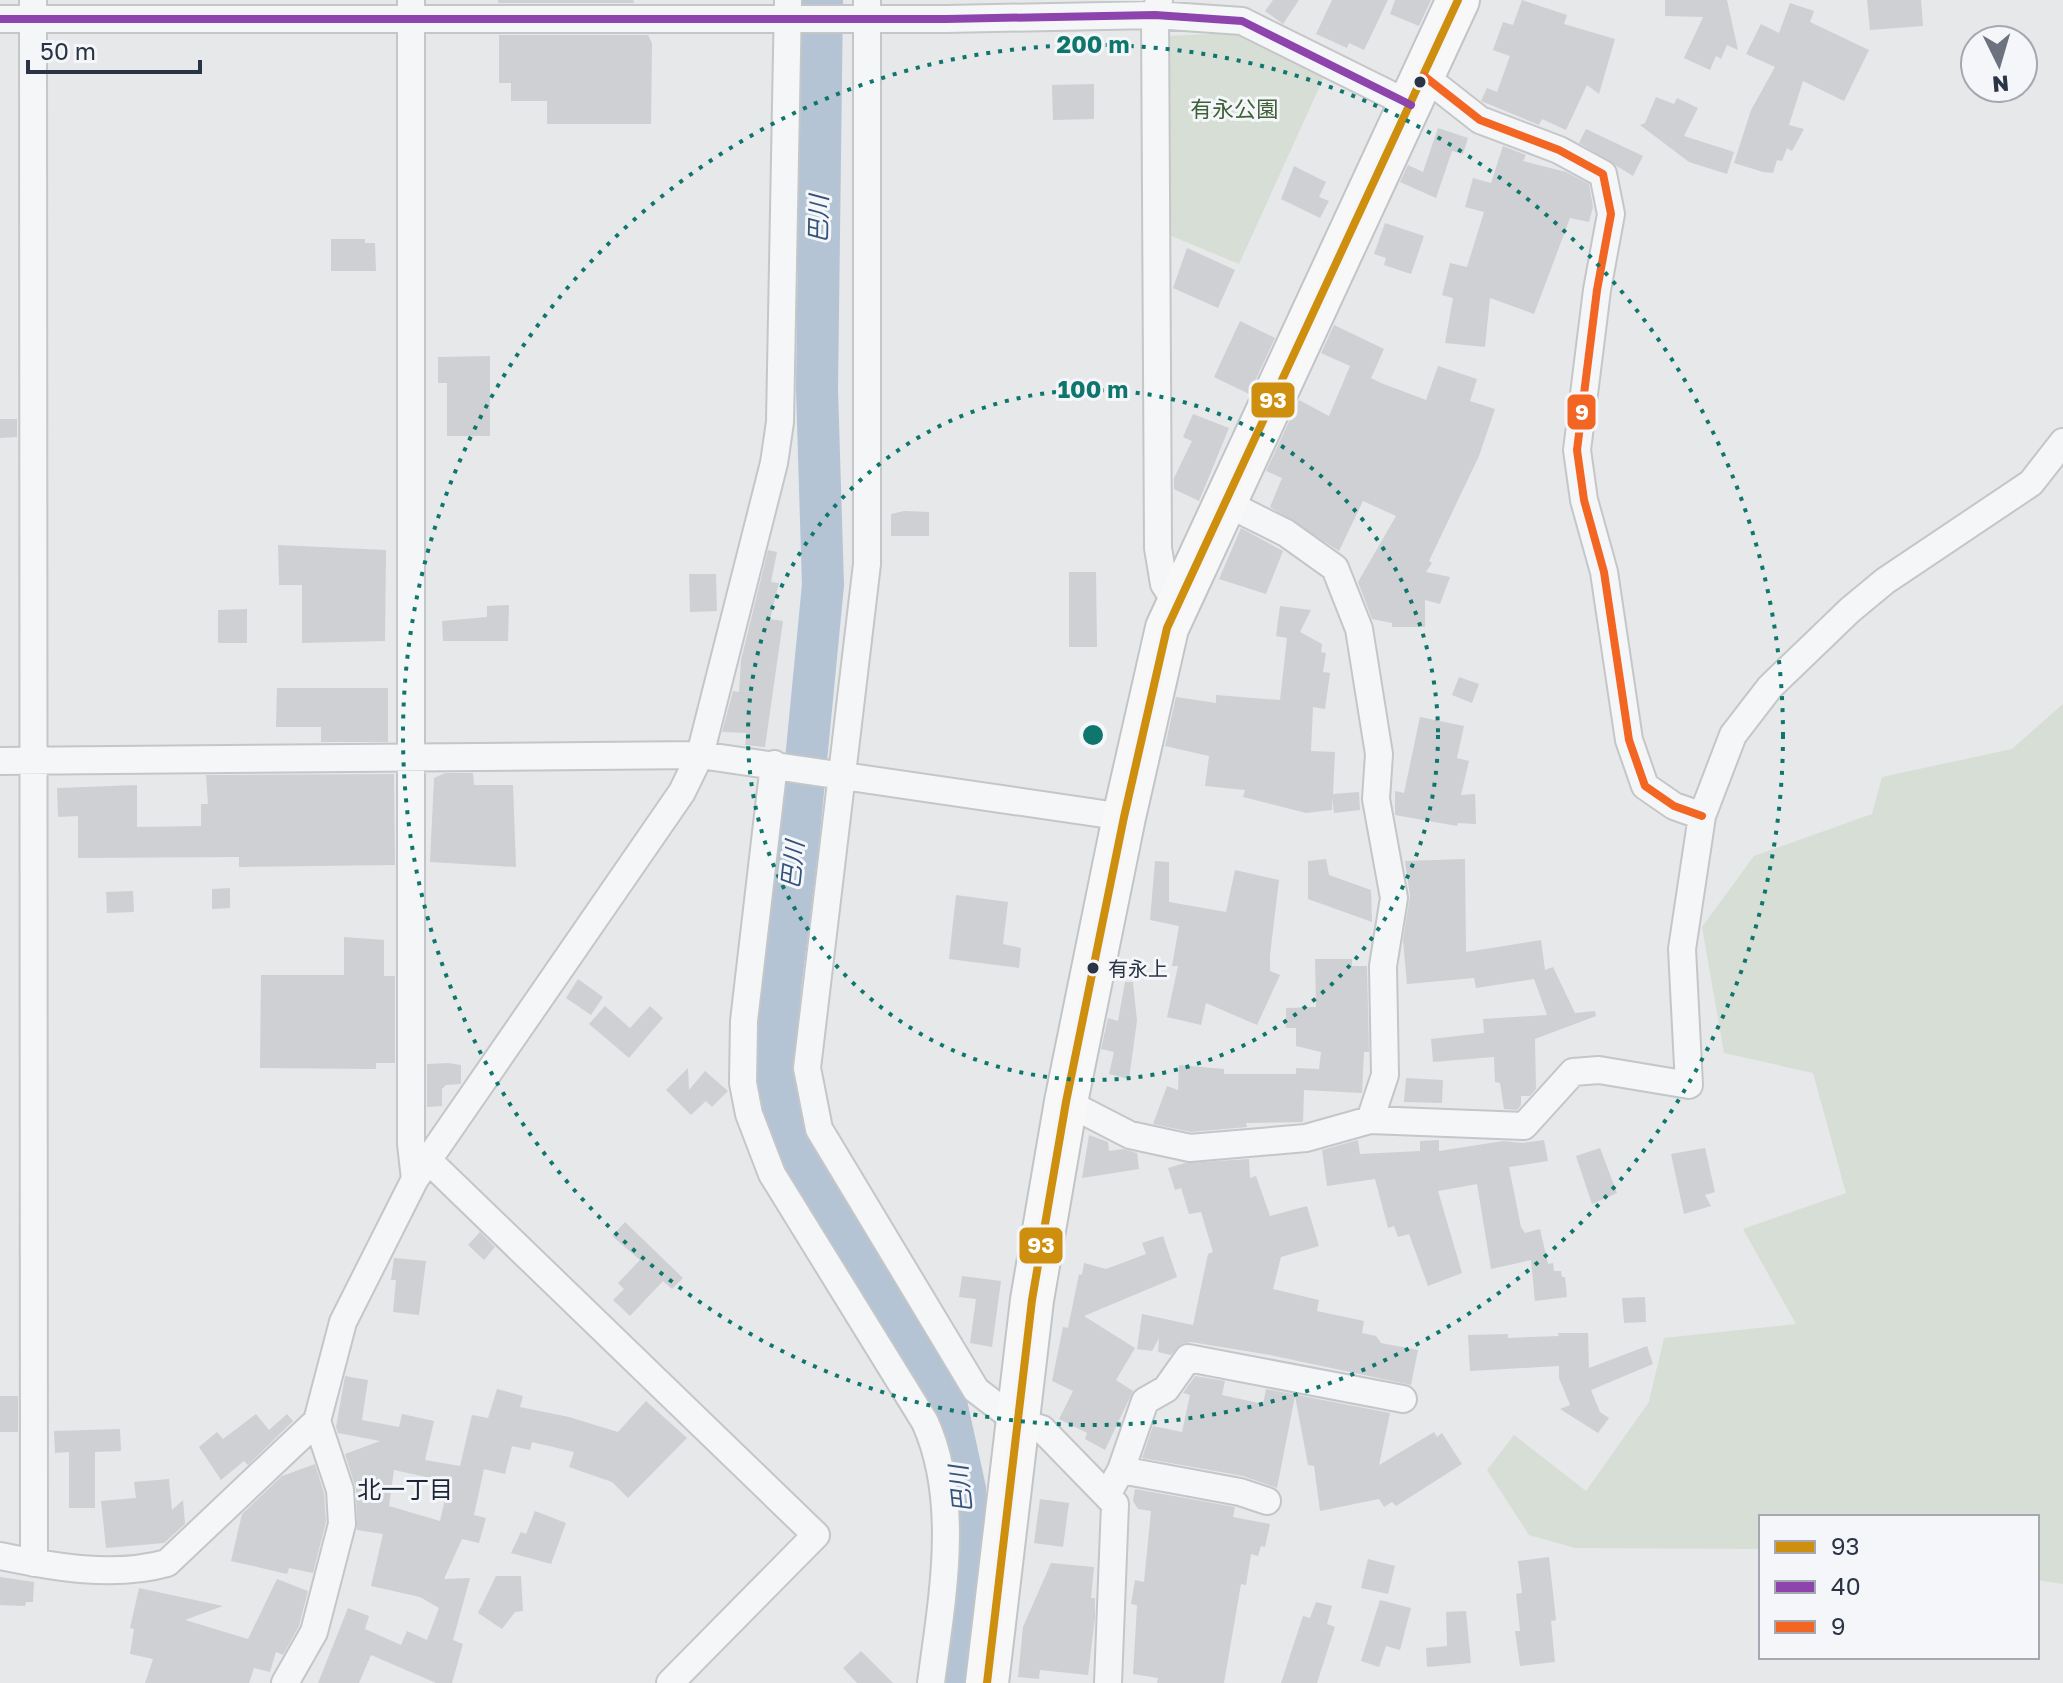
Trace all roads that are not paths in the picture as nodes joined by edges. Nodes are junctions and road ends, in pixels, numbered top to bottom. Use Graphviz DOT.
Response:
graph roads {
  1 [pos="1458,0"];
  2 [pos="1157,7"];
  3 [pos="411,8"];
  4 [pos="867,8"];
  5 [pos="788,9"];
  6 [pos="946,9"];
  7 [pos="33,10"];
  8 [pos="0,19"];
  9 [pos="1417,90"];
  10 [pos="2063,442"];
  11 [pos="1224,502"];
  12 [pos="1177,604"];
  13 [pos="700,755"];
  14 [pos="409,758"];
  15 [pos="0,761"];
  16 [pos="36,762"];
  17 [pos="774,764"];
  18 [pos="843,775"];
  19 [pos="1702,816"];
  20 [pos="1124,817"];
  21 [pos="1066,1102"];
  22 [pos="1370,1120"];
  23 [pos="422,1170"];
  24 [pos="1403,1399"];
  25 [pos="317,1421"];
  26 [pos="1018,1422"];
  27 [pos="1121,1470"];
  28 [pos="1107,1495"];
  29 [pos="1267,1501"];
  30 [pos="0,1556"];
  31 [pos="34,1563"];
  32 [pos="285,1683"];
  33 [pos="670,1683"];
  34 [pos="931,1683"];
  35 [pos="987,1683"];
  36 [pos="1108,1683"];
  1 -- 9 [label="main road"];
  2 -- 6 [label="street"];
  2 -- 9 [label="street"];
  2 -- 12 [label="street"];
  3 -- 5 [label="street"];
  3 -- 7 [label="street"];
  3 -- 14 [label="street"];
  4 -- 5 [label="street"];
  4 -- 6 [label="street"];
  4 -- 18 [label="street"];
  5 -- 13 [label="street"];
  7 -- 8 [label="street"];
  7 -- 16 [label="street"];
  9 -- 11 [label="main road"];
  9 -- 19 [label="street"];
  10 -- 19 [label="street"];
  11 -- 12 [label="main road"];
  11 -- 22 [label="street"];
  12 -- 20 [label="main road"];
  13 -- 14 [label="street"];
  13 -- 17 [label="street"];
  13 -- 23 [label="street"];
  14 -- 16 [label="street"];
  14 -- 23 [label="street"];
  15 -- 16 [label="street"];
  16 -- 31 [label="street"];
  17 -- 18 [label="street"];
  17 -- 34 [label="street"];
  18 -- 20 [label="street"];
  18 -- 26 [label="street"];
  19 -- 22 [label="street"];
  20 -- 21 [label="main road"];
  21 -- 22 [label="street"];
  21 -- 26 [label="main road"];
  23 -- 25 [label="street"];
  23 -- 33 [label="street"];
  24 -- 27 [label="street"];
  25 -- 31 [label="street"];
  25 -- 32 [label="street"];
  26 -- 28 [label="street"];
  26 -- 35 [label="main road"];
  27 -- 28 [label="street"];
  27 -- 29 [label="street"];
  28 -- 36 [label="street"];
  30 -- 31 [label="street"];
}
